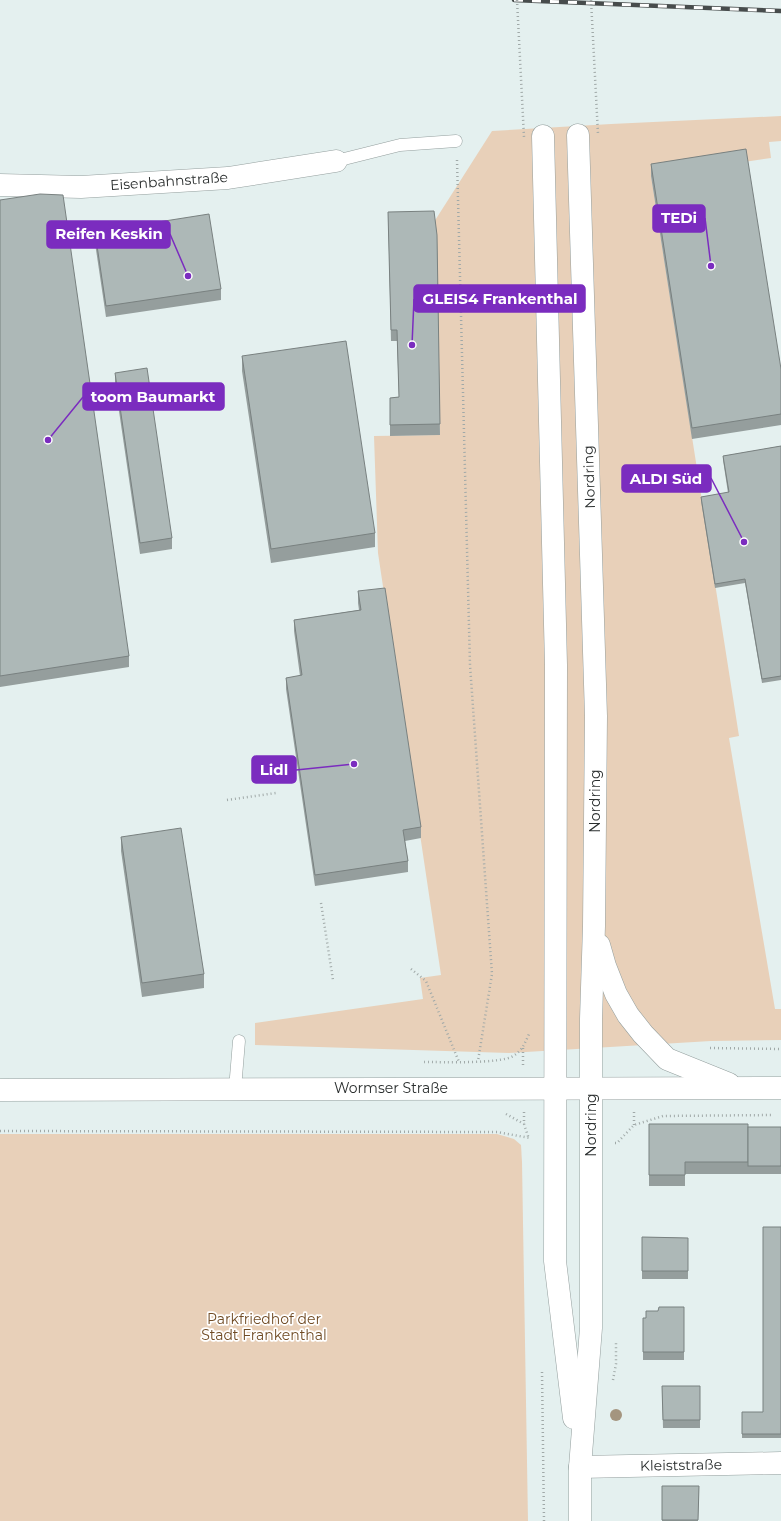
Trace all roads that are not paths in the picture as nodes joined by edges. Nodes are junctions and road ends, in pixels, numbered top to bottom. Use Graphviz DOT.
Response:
graph roads {
  1 [pos="588,134"];
  2 [pos="533,137"];
  3 [pos="456,141"];
  4 [pos="336,161"];
  5 [pos="0,186"];
  6 [pos="594,926"];
  7 [pos="240,1041"];
  8 [pos="555,1088"];
  9 [pos="591,1088"];
  10 [pos="739,1088"];
  11 [pos="781,1088"];
  12 [pos="235,1089"];
  13 [pos="0,1090"];
  14 [pos="781,1463"];
  15 [pos="580,1467"];
  16 [pos="580,1521"];
  1 -- 6 [label="main road, Nordring"];
  2 -- 8 [label="main road, Nordring"];
  3 -- 4 [label="lane"];
  4 -- 5 [label="main road, Eisenbahnstraße"];
  6 -- 9 [label="main road, Nordring"];
  6 -- 10 [label="main road"];
  7 -- 12 [label="lane"];
  8 -- 9 [label="main road, Wormser Straße"];
  8 -- 12 [label="main road, Wormser Straße"];
  8 -- 15 [label="main road, Nordring"];
  9 -- 10 [label="main road, Wormser Straße"];
  9 -- 15 [label="main road, Nordring"];
  10 -- 11 [label="main road, Wormser Straße"];
  12 -- 13 [label="main road, Wormser Straße"];
  14 -- 15 [label="main road, Kleiststraße"];
  15 -- 16 [label="main road, Nordring"];
}
